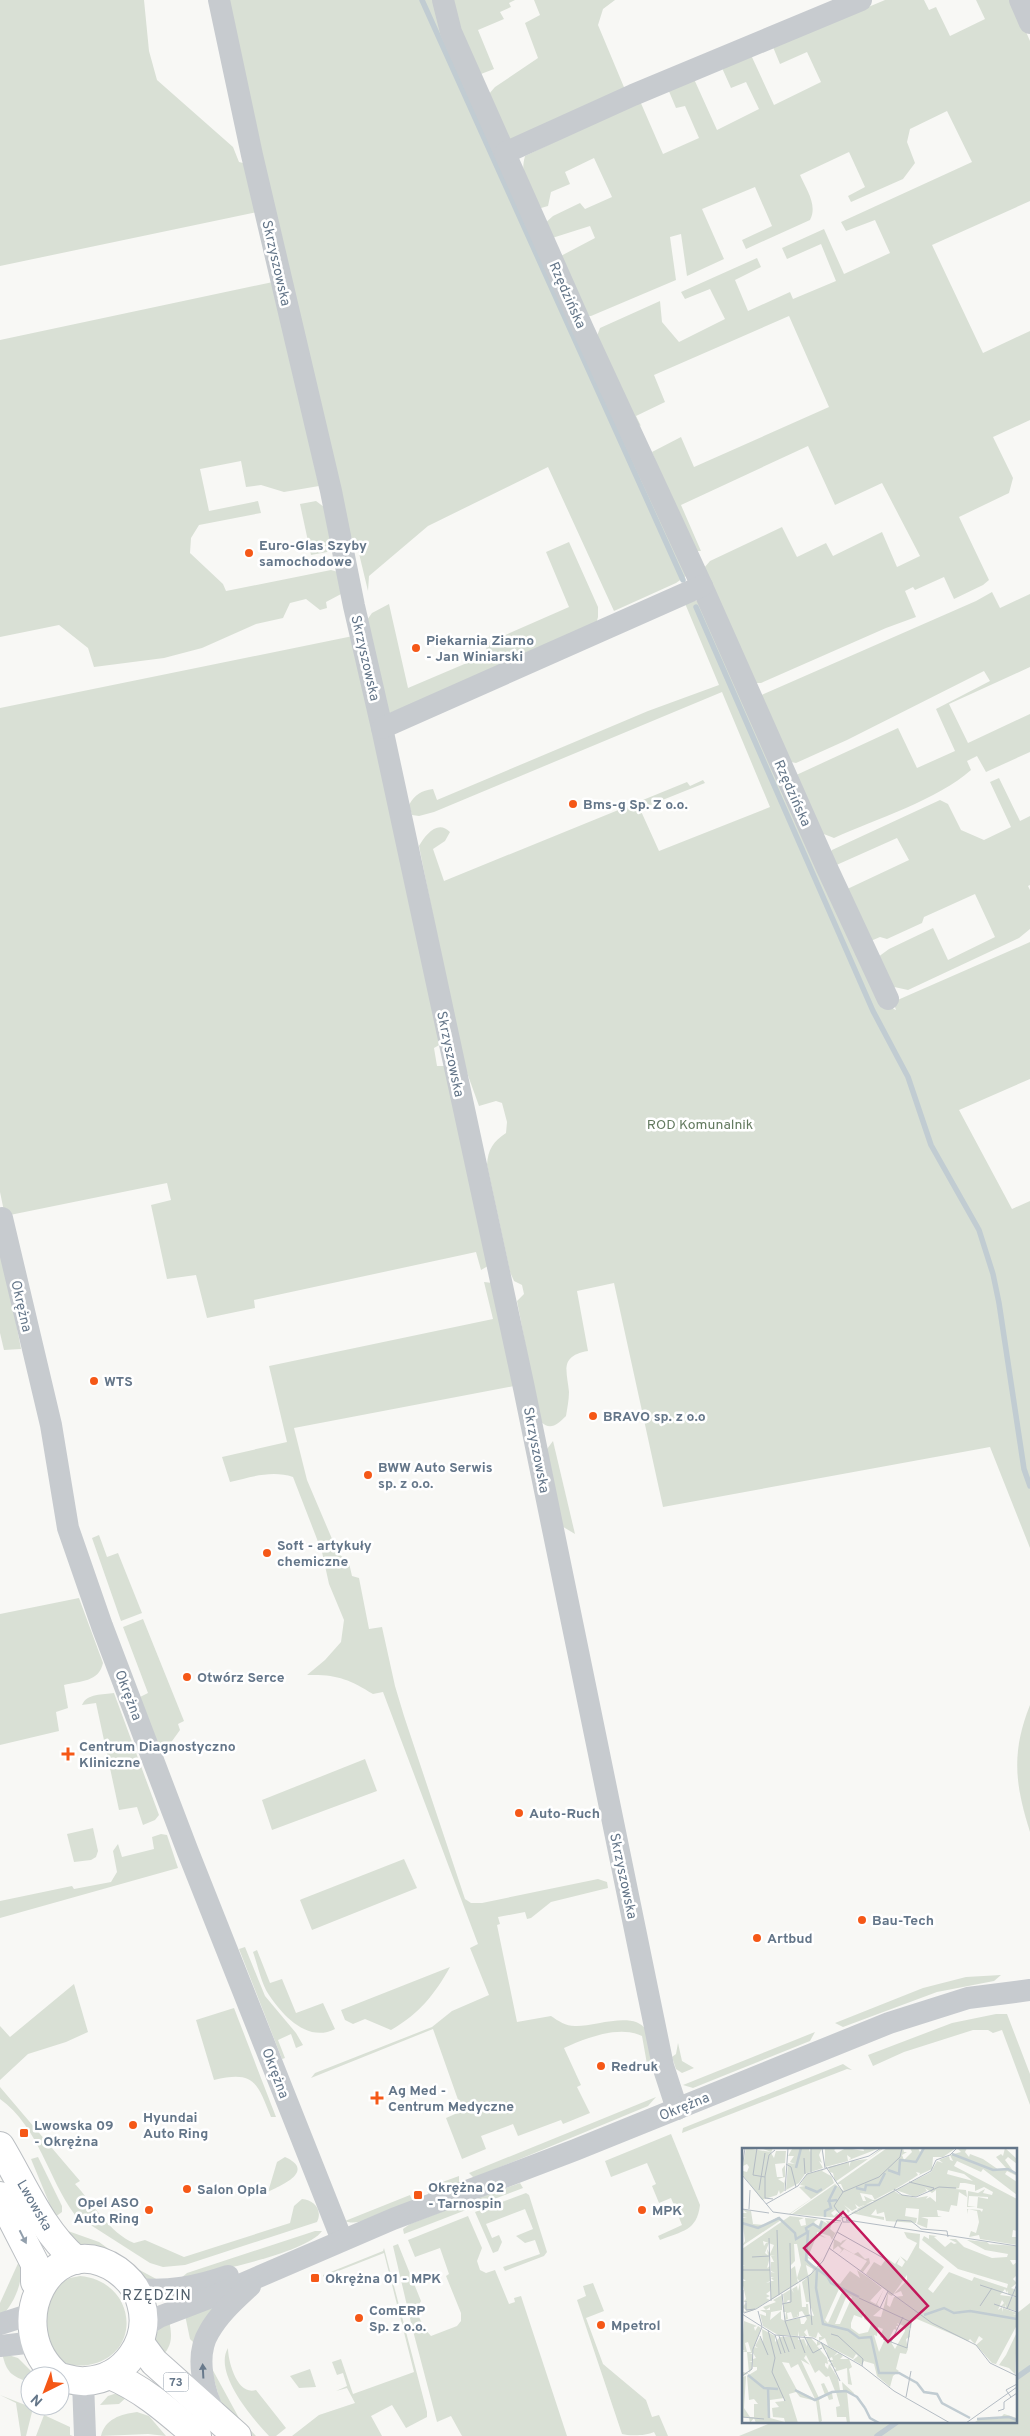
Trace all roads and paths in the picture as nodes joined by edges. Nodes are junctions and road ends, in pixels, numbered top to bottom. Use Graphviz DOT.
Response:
graph roads {
  1 [pos="219,0"];
  2 [pos="443,0"];
  3 [pos="861,0"];
  4 [pos="1020,0"];
  5 [pos="1030,23"];
  6 [pos="505,153"];
  7 [pos="702,586"];
  8 [pos="382,728"];
  9 [pos="888,999"];
  10 [pos="2,1218"];
  11 [pos="1030,1990"];
  12 [pos="677,2109"];
  13 [pos="0,2146"];
  14 [pos="0,2196"];
  15 [pos="342,2240"];
  16 [pos="76,2260"];
  17 [pos="261,2275"];
  18 [pos="36,2282"];
  19 [pos="136,2289"];
  20 [pos="12,2333"];
  21 [pos="142,2334"];
  22 [pos="44,2366"];
  23 [pos="110,2375"];
  24 [pos="70,2378"];
  25 [pos="70,2388"];
  26 [pos="217,2418"];
  27 [pos="85,2436"];
  28 [pos="197,2436"];
  29 [pos="237,2436"];
  1 -- 8 [label="street, Skrzyszowska"];
  2 -- 6 [label="street, Rzędzińska"];
  3 -- 6 [label="street"];
  4 -- 5 [label="street"];
  6 -- 7 [label="street, Rzędzińska"];
  7 -- 8 [label="street"];
  7 -- 9 [label="street, Rzędzińska"];
  8 -- 12 [label="street, Skrzyszowska"];
  10 -- 15 [label="street, Okrężna"];
  11 -- 12 [label="street, Okrężna"];
  12 -- 15 [label="street, Okrężna"];
  13 -- 16 [label="main road, Lwowska"];
  14 -- 18 [label="main road, Lwowska, one-way"];
  15 -- 17 [label="street, Okrężna"];
  16 -- 18 [label="main road"];
  16 -- 19 [label="main road"];
  17 -- 19 [label="street, Okrężna"];
  17 -- 21 [label="street, Okrężna"];
  26 -- 17 [label="street, one-way"];
  18 -- 20 [label="main road"];
  19 -- 21 [label="main road, 73"];
  20 -- 22 [label="main road"];
  21 -- 23 [label="main road"];
  21 -- 26 [label="main road, 73"];
  23 -- 24 [label="main road"];
  23 -- 28 [label="main road, 73"];
  25 -- 27 [label="street"];
  26 -- 29 [label="main road, 73"];
}
